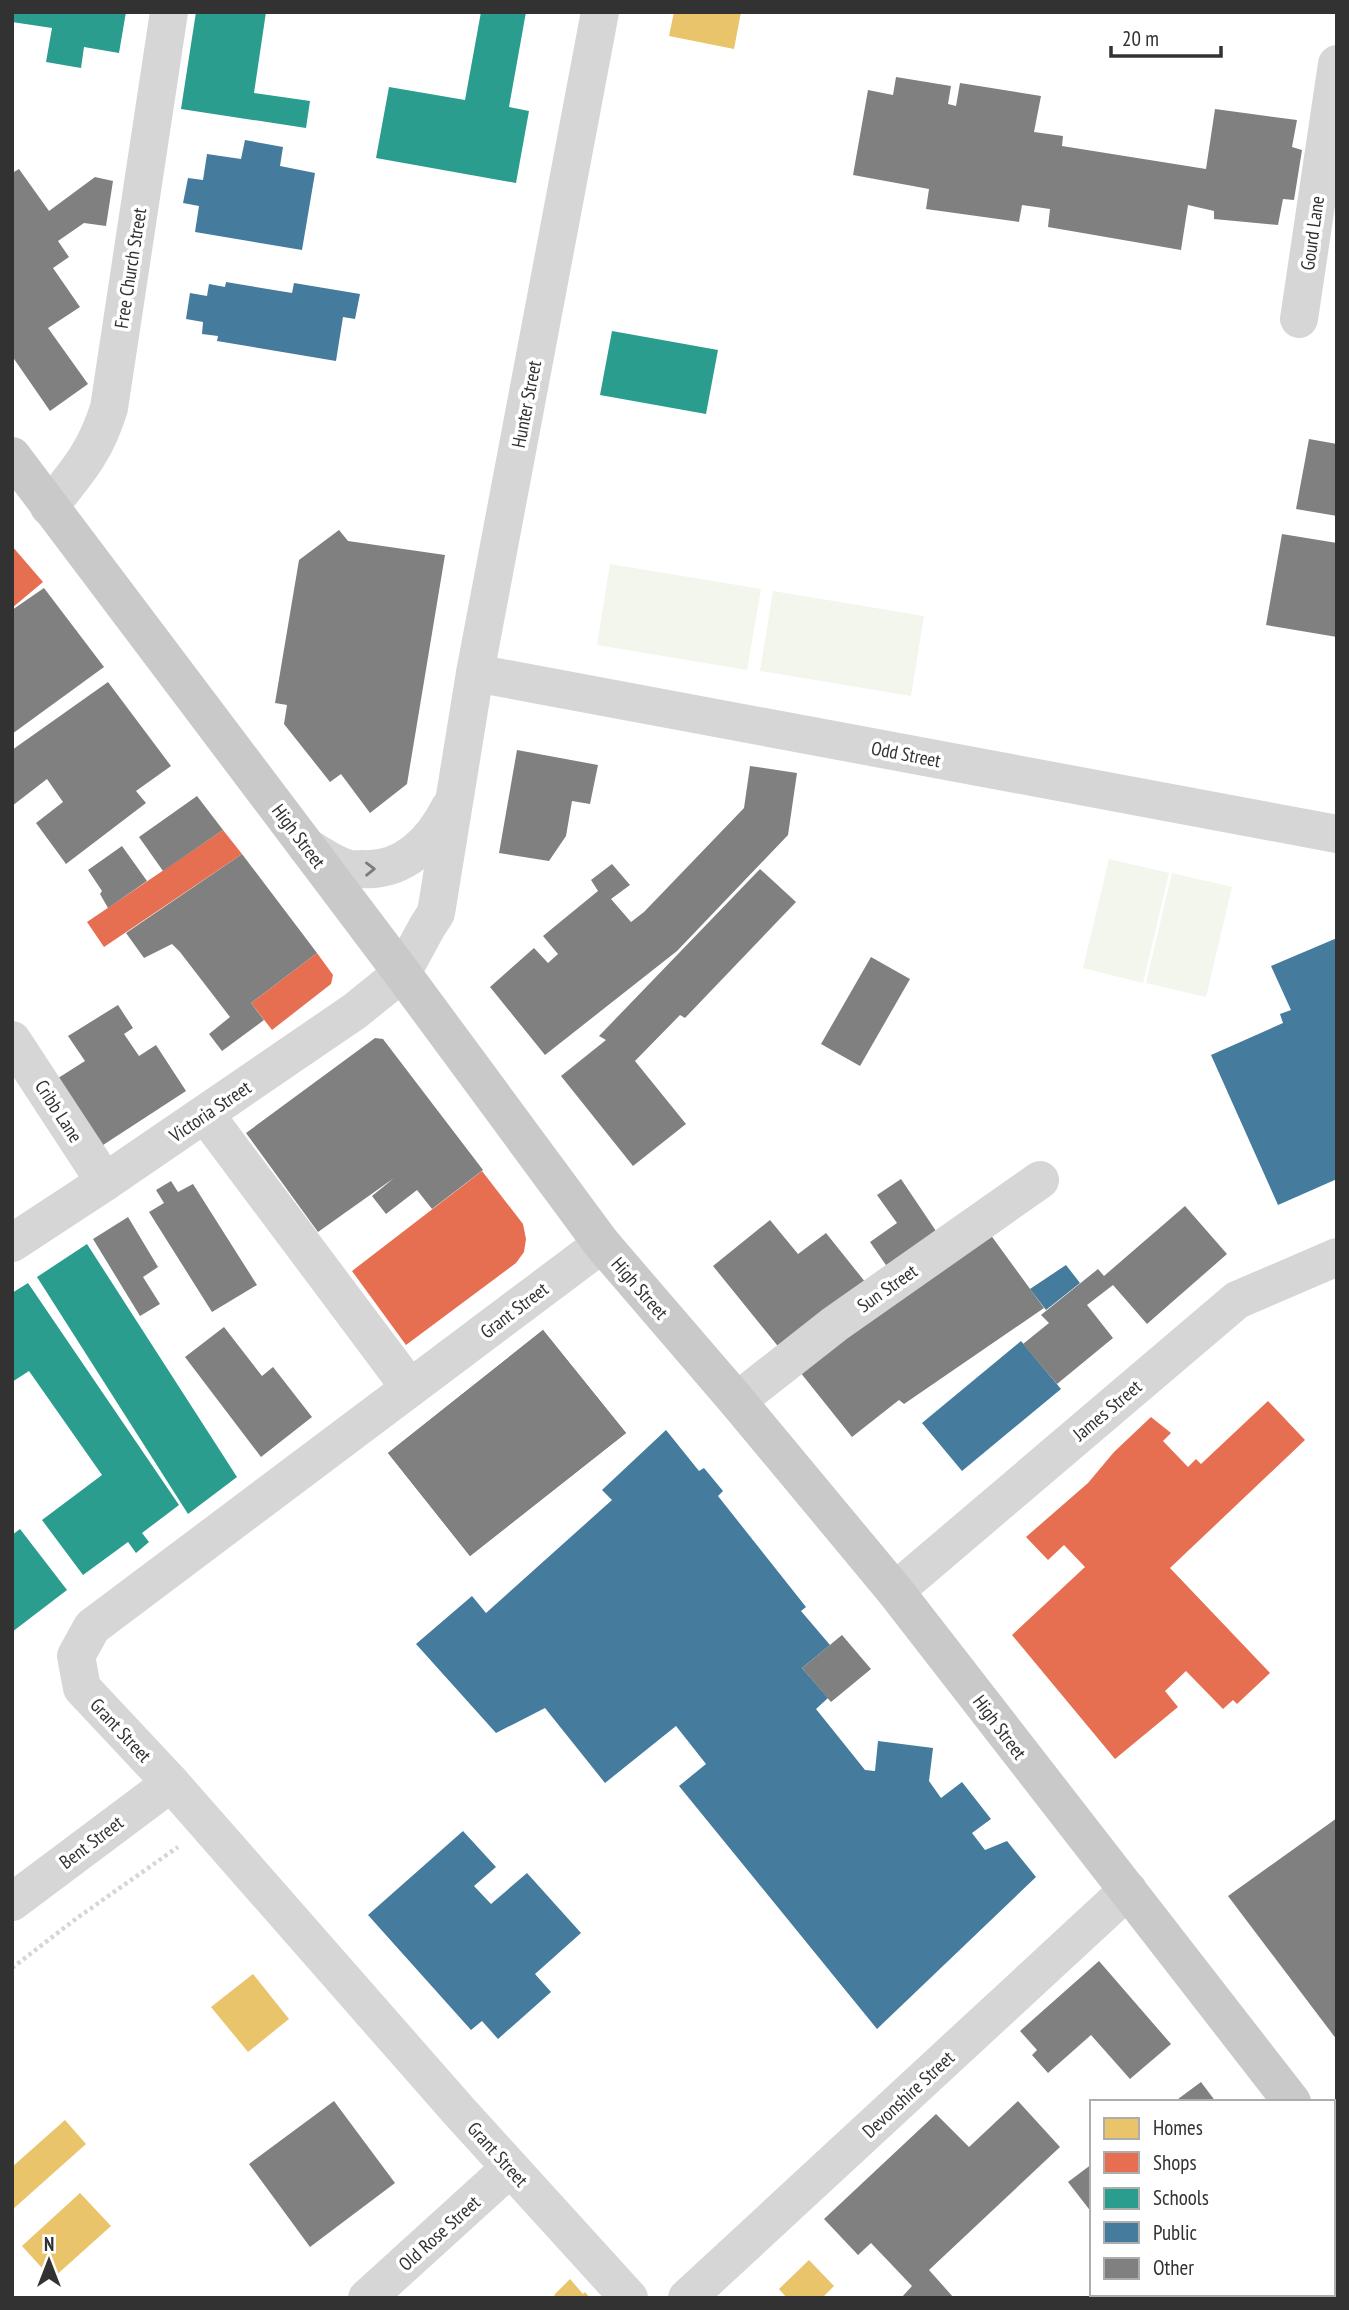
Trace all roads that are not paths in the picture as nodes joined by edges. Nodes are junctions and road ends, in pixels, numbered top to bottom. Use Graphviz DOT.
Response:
graph roads {
  1 [pos="169,12"];
  2 [pos="600,12"];
  3 [pos="1337,64"];
  4 [pos="1299,319"];
  5 [pos="12,456"];
  6 [pos="48,507"];
  7 [pos="475,673"];
  8 [pos="456,796"];
  9 [pos="1337,834"];
  10 [pos="307,847"];
  11 [pos="402,972"];
  12 [pos="12,1040"];
  13 [pos="205,1114"];
  14 [pos="1040,1180"];
  15 [pos="105,1182"];
  16 [pos="12,1243"];
  17 [pos="602,1244"];
  18 [pos="1337,1257"];
  19 [pos="410,1388"];
  20 [pos="737,1401"];
  21 [pos="895,1591"];
  22 [pos="171,1783"];
  23 [pos="1128,1890"];
  24 [pos="12,1902"];
  25 [pos="1290,2100"];
  26 [pos="510,2168"];
  27 [pos="367,2298"];
  28 [pos="629,2298"];
  29 [pos="687,2298"];
  1 -- 6 [label="street, Free Church Street"];
  2 -- 7 [label="street, Hunter Street"];
  3 -- 4 [label="street, Gourd Lane"];
  5 -- 6 [label="main road, High Street"];
  6 -- 10 [label="main road, High Street"];
  7 -- 8 [label="street, Hunter Street"];
  7 -- 9 [label="street, Odd Street"];
  10 -- 8 [label="street, Hunter Street, one-way"];
  8 -- 11 [label="street, Hunter Street"];
  10 -- 11 [label="main road, High Street"];
  11 -- 13 [label="street, Victoria Street"];
  11 -- 17 [label="main road, High Street"];
  12 -- 15 [label="street, Cribb Lane"];
  13 -- 15 [label="street, Victoria Street"];
  13 -- 19 [label="street"];
  14 -- 20 [label="street, Sun Street"];
  15 -- 16 [label="street, Victoria Street"];
  17 -- 19 [label="street, Grant Street"];
  17 -- 20 [label="main road, High Street"];
  18 -- 21 [label="street, James Street"];
  19 -- 22 [label="street, Grant Street"];
  20 -- 21 [label="main road, High Street"];
  21 -- 23 [label="main road, High Street"];
  22 -- 24 [label="street, Bent Street"];
  22 -- 26 [label="street, Grant Street"];
  23 -- 25 [label="main road, High Street"];
  23 -- 29 [label="street, Devonshire Street"];
  26 -- 27 [label="street, Old Rose Street"];
  26 -- 28 [label="street, Grant Street"];
}
